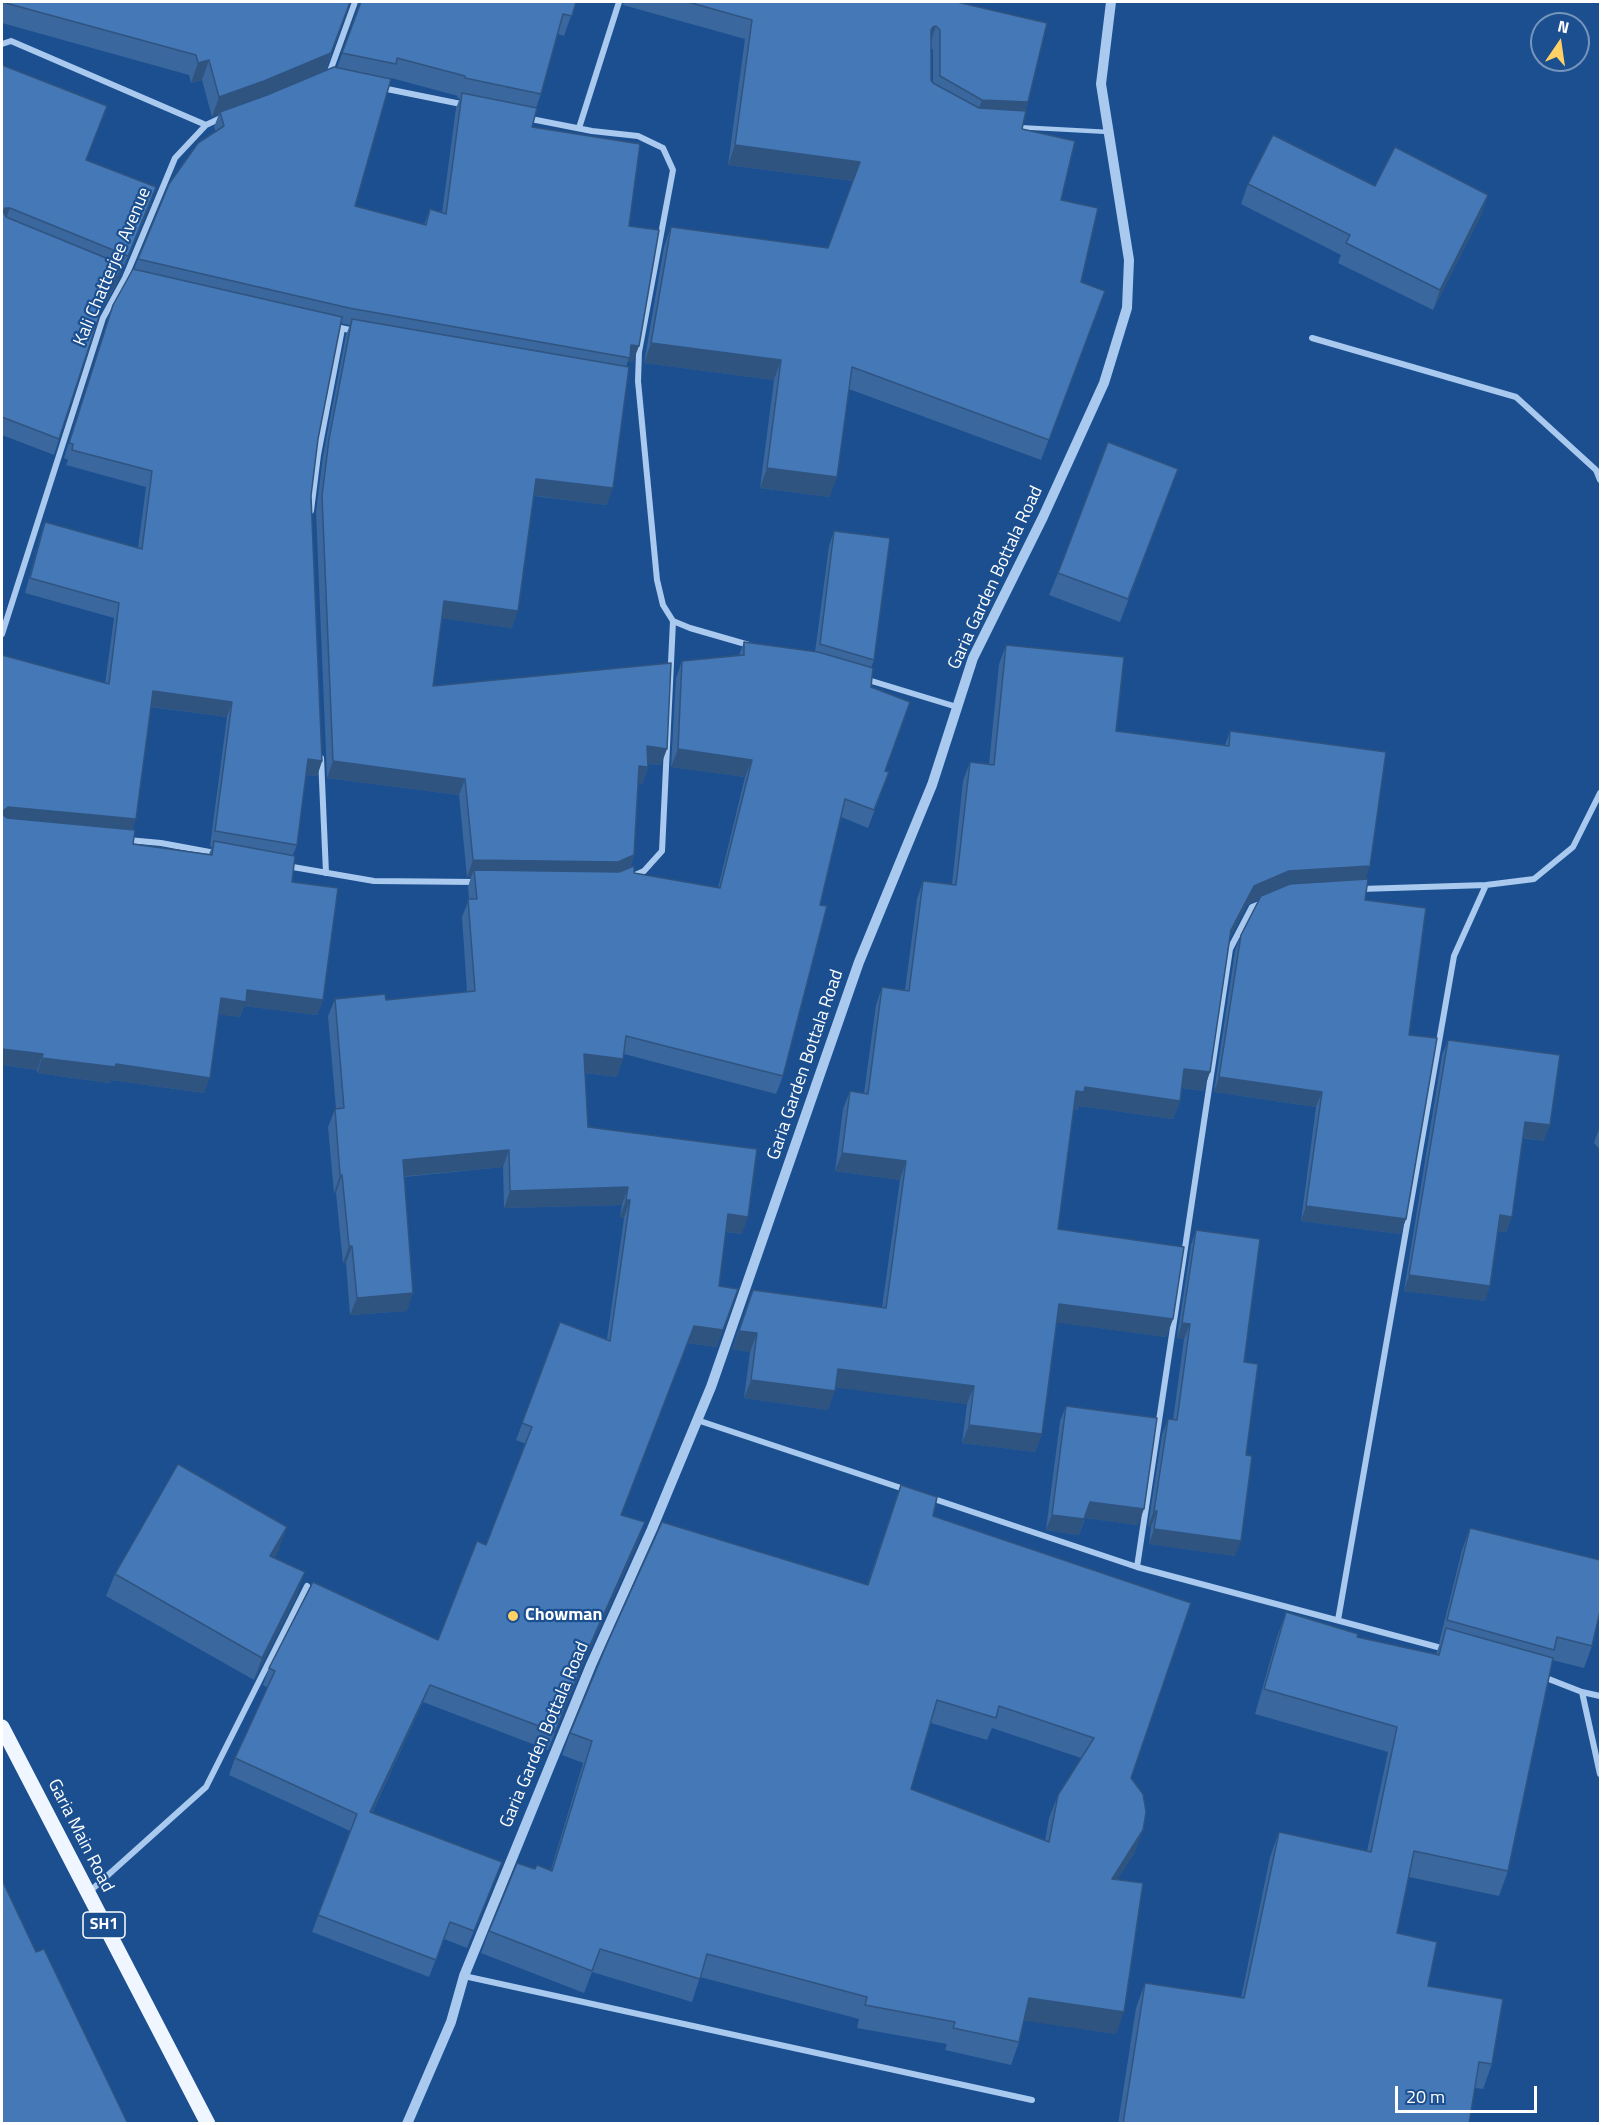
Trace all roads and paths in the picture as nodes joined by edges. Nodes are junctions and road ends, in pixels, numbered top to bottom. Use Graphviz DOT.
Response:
graph roads {
  1 [pos="355,2"];
  2 [pos="619,2"];
  3 [pos="1111,2"];
  4 [pos="2,44"];
  5 [pos="328,77"];
  6 [pos="340,79"];
  7 [pos="318,81"];
  8 [pos="374,86"];
  9 [pos="477,107"];
  10 [pos="228,115"];
  11 [pos="522,117"];
  12 [pos="206,125"];
  13 [pos="1009,126"];
  14 [pos="579,129"];
  15 [pos="1109,132"];
  16 [pos="114,274"];
  17 [pos="125,278"];
  18 [pos="136,280"];
  19 [pos="319,323"];
  20 [pos="342,329"];
  21 [pos="364,333"];
  22 [pos="1312,338"];
  23 [pos="627,379"];
  24 [pos="638,381"];
  25 [pos="1600,480"];
  26 [pos="311,524"];
  27 [pos="673,621"];
  28 [pos="2,634"];
  29 [pos="752,646"];
  30 [pos="855,676"];
  31 [pos="957,706"];
  32 [pos="320,745"];
  33 [pos="1600,793"];
  34 [pos="116,839"];
  35 [pos="220,854"];
  36 [pos="279,865"];
  37 [pos="326,873"];
  38 [pos="623,880"];
  39 [pos="482,882"];
  40 [pos="1486,885"];
  41 [pos="1356,889"];
  42 [pos="1273,898"];
  43 [pos="697,1420"];
  44 [pos="911,1491"];
  45 [pos="923,1495"];
  46 [pos="1137,1567"];
  47 [pos="307,1586"];
  48 [pos="1338,1620"];
  49 [pos="1452,1651"];
  50 [pos="1532,1672"];
  51 [pos="1582,1692"];
  52 [pos="1600,1696"];
  53 [pos="2,1727"];
  54 [pos="1600,1774"];
  55 [pos="88,1894"];
  56 [pos="464,1976"];
  57 [pos="1032,2100"];
  58 [pos="208,2124"];
  59 [pos="407,2124"];
  1 -- 5 [label="street"];
  2 -- 14 [label="street"];
  3 -- 15 [label="street, Garia Garden Bottala Road"];
  4 -- 12 [label="street"];
  5 -- 6 [label="street"];
  5 -- 7 [label="street"];
  8 -- 9 [label="street"];
  10 -- 12 [label="street, Kali Chatterjee Avenue"];
  11 -- 14 [label="street"];
  12 -- 17 [label="street, Kali Chatterjee Avenue"];
  13 -- 15 [label="lane"];
  14 -- 24 [label="street"];
  15 -- 31 [label="street, Garia Garden Bottala Road"];
  16 -- 17 [label="street"];
  17 -- 18 [label="street"];
  17 -- 28 [label="street, Kali Chatterjee Avenue"];
  19 -- 20 [label="street"];
  20 -- 21 [label="street"];
  20 -- 26 [label="street"];
  22 -- 25 [label="street"];
  23 -- 24 [label="street"];
  24 -- 27 [label="street"];
  27 -- 29 [label="street"];
  27 -- 38 [label="street"];
  30 -- 31 [label="street"];
  31 -- 43 [label="street, Garia Garden Bottala Road"];
  32 -- 37 [label="street"];
  33 -- 40 [label="street"];
  34 -- 35 [label="street"];
  36 -- 37 [label="street"];
  37 -- 39 [label="street"];
  40 -- 41 [label="street"];
  40 -- 48 [label="street"];
  42 -- 46 [label="street"];
  43 -- 44 [label="street"];
  43 -- 56 [label="street, Garia Garden Bottala Road"];
  45 -- 46 [label="street"];
  46 -- 48 [label="street"];
  47 -- 55 [label="street"];
  48 -- 49 [label="street"];
  50 -- 51 [label="street"];
  51 -- 52 [label="street"];
  51 -- 54 [label="street"];
  53 -- 55 [label="main road, Garia Main Road / SH1"];
  55 -- 58 [label="main road, Garia Main Road / SH1"];
  56 -- 57 [label="street"];
  56 -- 59 [label="street, Garia Garden Bottala Road"];
}
